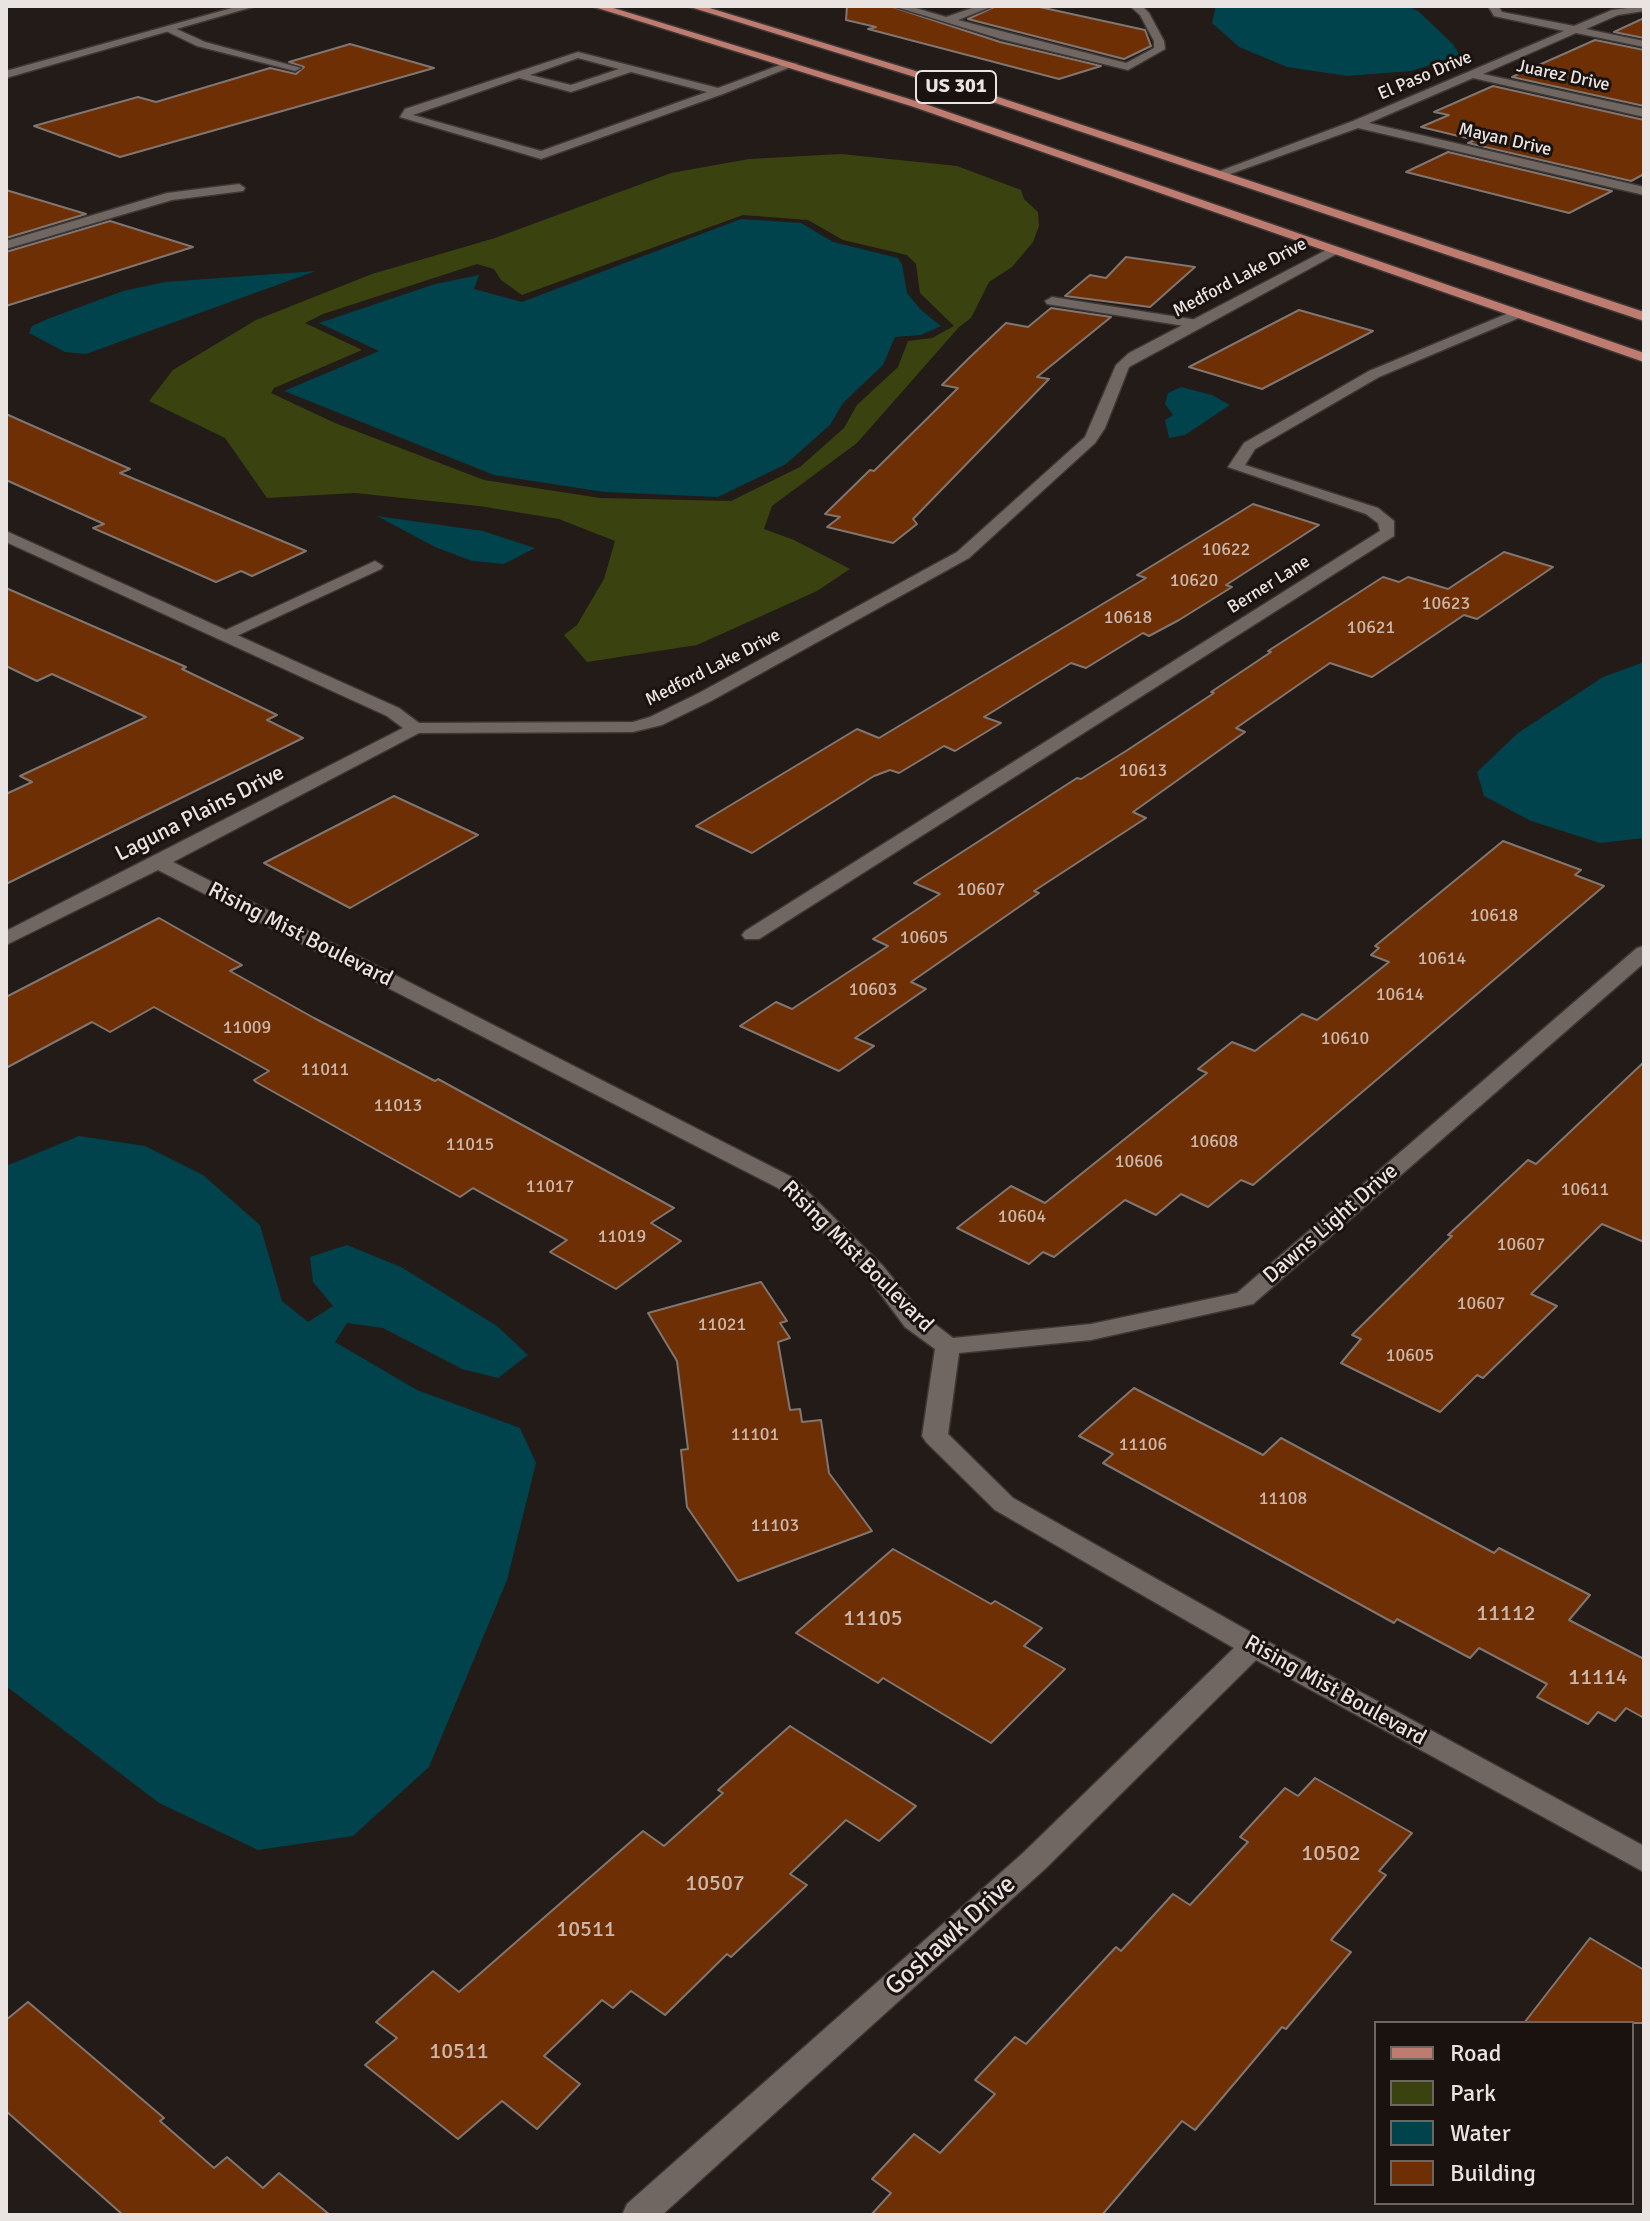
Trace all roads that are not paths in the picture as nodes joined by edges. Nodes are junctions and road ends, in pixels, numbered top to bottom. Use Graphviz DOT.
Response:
graph roads {
  1 [pos="251,6"];
  2 [pos="596,6"];
  3 [pos="692,6"];
  4 [pos="898,6"];
  5 [pos="988,6"];
  6 [pos="1135,6"];
  7 [pos="1493,6"];
  8 [pos="1644,8"];
  9 [pos="947,20"];
  10 [pos="170,29"];
  11 [pos="1575,30"];
  12 [pos="1644,44"];
  13 [pos="799,66"];
  14 [pos="295,68"];
  15 [pos="630,69"];
  16 [pos="6,75"];
  17 [pos="517,75"];
  18 [pos="1474,75"];
  19 [pos="889,81"];
  20 [pos="904,85"];
  21 [pos="719,92"];
  22 [pos="954,100"];
  23 [pos="981,109"];
  24 [pos="1644,113"];
  25 [pos="995,114"];
  26 [pos="1024,124"];
  27 [pos="1357,124"];
  28 [pos="1068,138"];
  29 [pos="1082,143"];
  30 [pos="1218,174"];
  31 [pos="239,188"];
  32 [pos="1644,191"];
  33 [pos="6,245"];
  34 [pos="1335,251"];
  35 [pos="1052,301"];
  36 [pos="1516,314"];
  37 [pos="1644,317"];
  38 [pos="1197,324"];
  39 [pos="1644,358"];
  40 [pos="6,536"];
  41 [pos="375,566"];
  42 [pos="224,635"];
  43 [pos="415,728"];
  44 [pos="158,862"];
  45 [pos="752,935"];
  46 [pos="6,939"];
  47 [pos="1644,952"];
  48 [pos="948,1346"];
  49 [pos="1253,1646"];
  50 [pos="1644,1860"];
  51 [pos="639,2215"];
  1 -- 10 [label="street"];
  2 -- 13 [label="main road, US 301"];
  3 -- 30 [label="main road, US 301"];
  4 -- 9 [label="street"];
  5 -- 9 [label="street"];
  6 -- 9 [label="street"];
  7 -- 11 [label="street"];
  8 -- 11 [label="street, El Paso Drive"];
  10 -- 14 [label="street"];
  10 -- 16 [label="street"];
  11 -- 12 [label="street"];
  11 -- 18 [label="street, El Paso Drive"];
  13 -- 19 [label="main road"];
  13 -- 21 [label="street"];
  13 -- 34 [label="main road, US 301"];
  15 -- 17 [label="street"];
  15 -- 17 [label="street"];
  15 -- 21 [label="street"];
  17 -- 21 [label="street"];
  18 -- 24 [label="street, Juarez Drive"];
  18 -- 27 [label="street, El Paso Drive"];
  20 -- 22 [label="main road"];
  23 -- 25 [label="main road"];
  26 -- 28 [label="main road"];
  27 -- 30 [label="street, El Paso Drive"];
  27 -- 32 [label="street, Mayan Drive"];
  29 -- 30 [label="main road"];
  30 -- 37 [label="main road, US 301"];
  31 -- 33 [label="street"];
  34 -- 36 [label="main road, US 301"];
  34 -- 38 [label="street, Medford Lake Drive"];
  35 -- 38 [label="street"];
  36 -- 39 [label="main road, US 301"];
  36 -- 45 [label="street, Berner Lane"];
  38 -- 43 [label="street, Medford Lake Drive"];
  40 -- 42 [label="street"];
  41 -- 42 [label="street"];
  42 -- 43 [label="street"];
  43 -- 44 [label="street, Laguna Plains Drive"];
  44 -- 46 [label="street, Laguna Plains Drive"];
  44 -- 48 [label="street, Rising Mist Boulevard"];
  47 -- 48 [label="street, Dawns Light Drive"];
  48 -- 49 [label="street, Rising Mist Boulevard"];
  49 -- 50 [label="street, Rising Mist Boulevard"];
  49 -- 51 [label="street, Goshawk Drive"];
}
